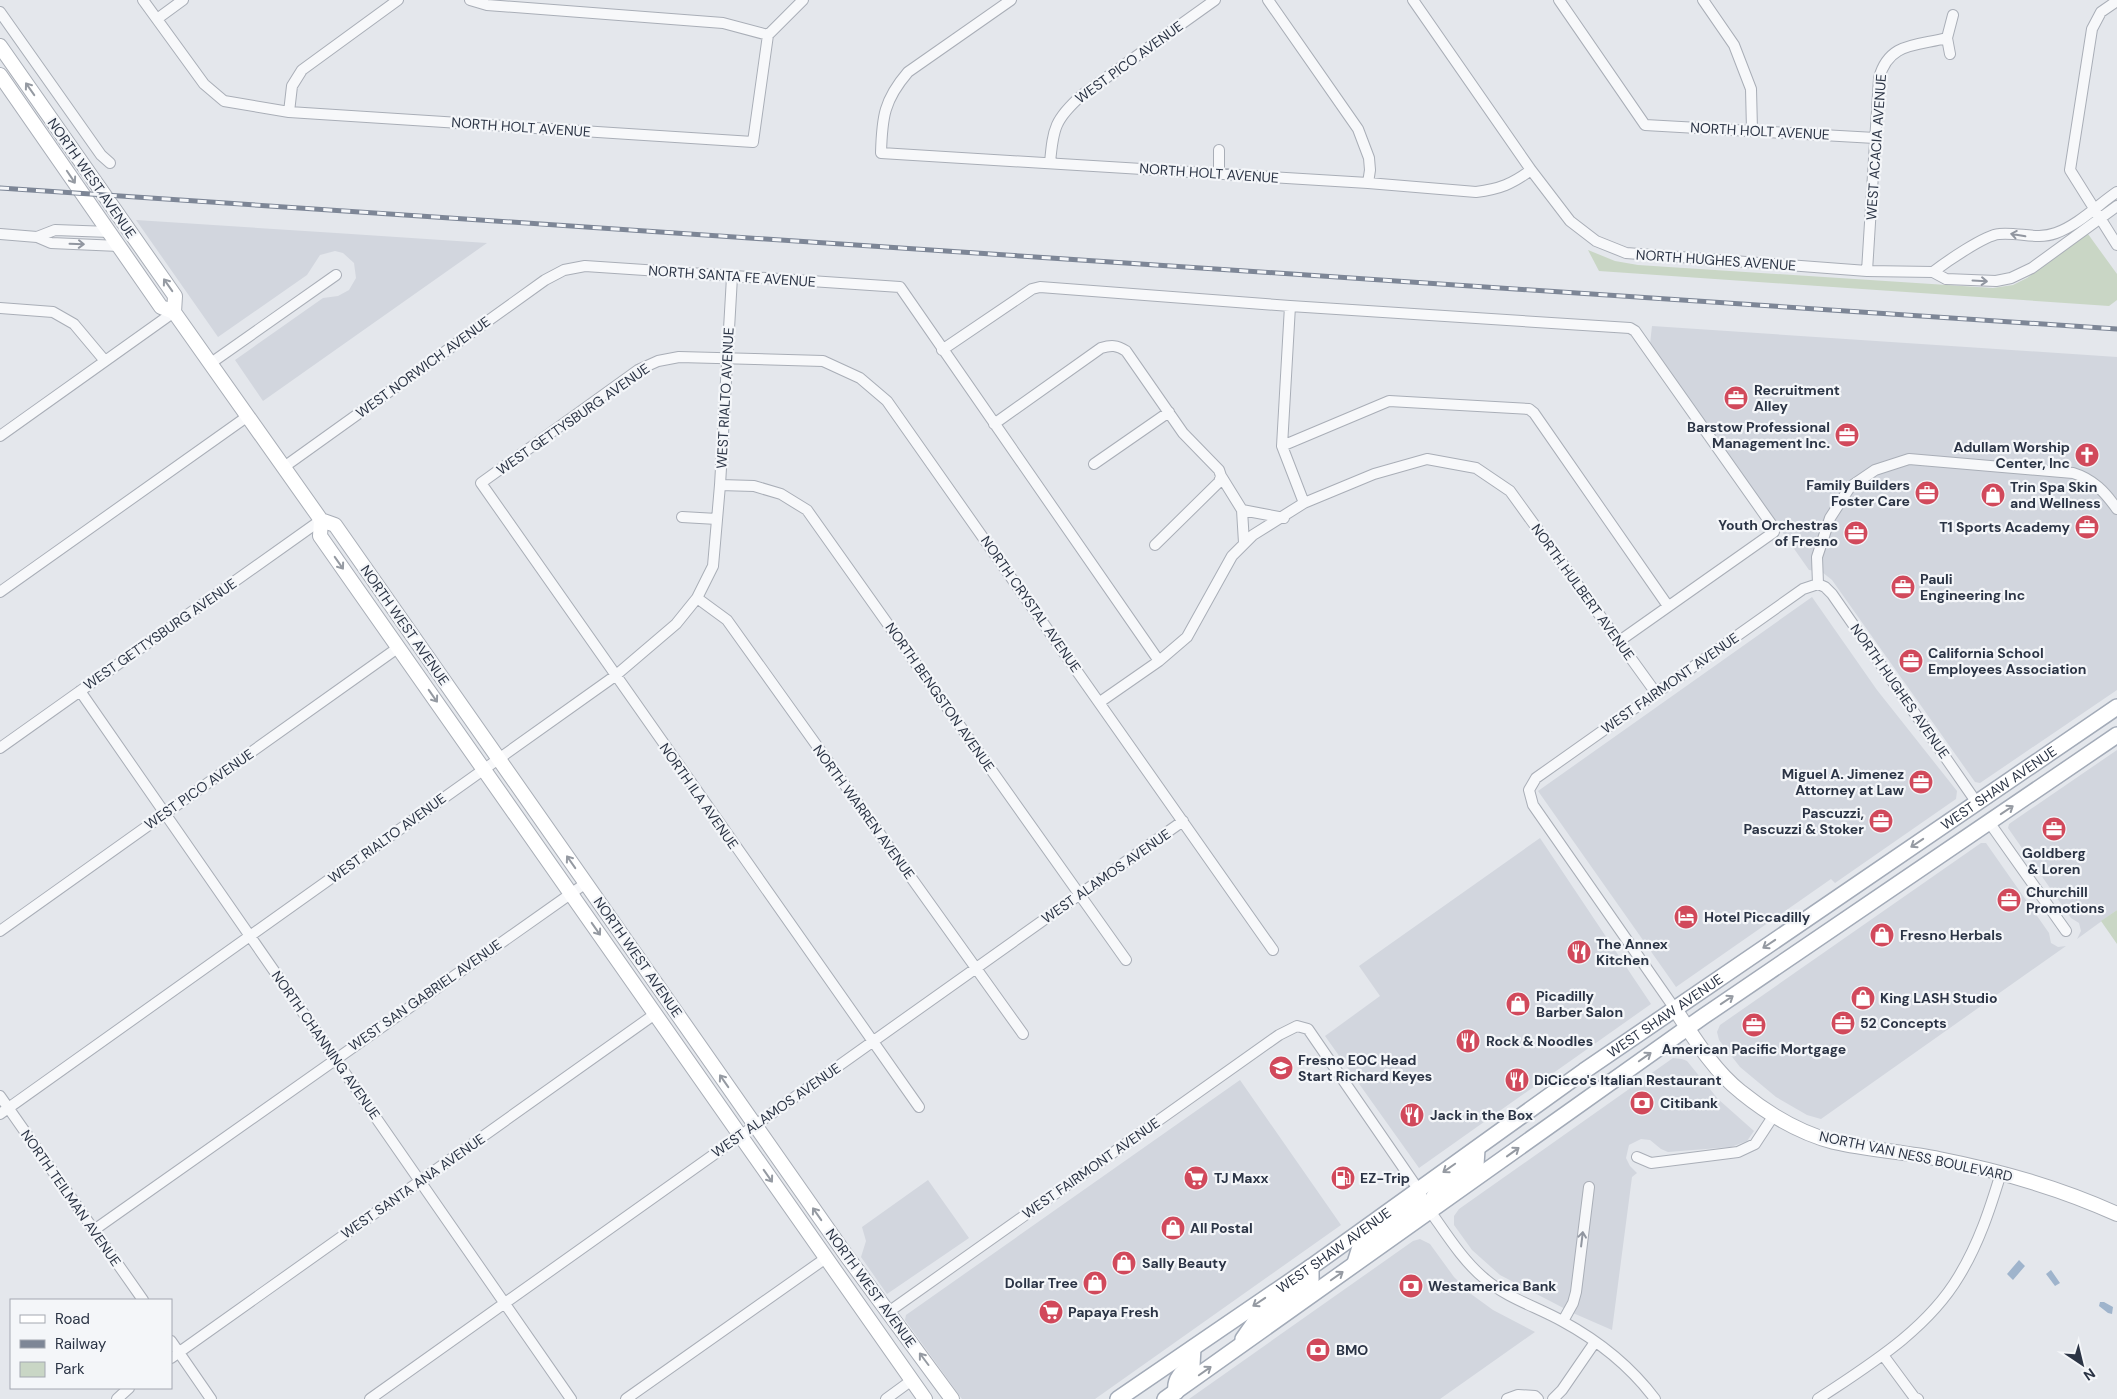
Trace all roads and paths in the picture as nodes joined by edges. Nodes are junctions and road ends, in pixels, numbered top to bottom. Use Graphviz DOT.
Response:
graph roads {
  1 [pos="143,0"];
  2 [pos="184,0"];
  3 [pos="398,0"];
  4 [pos="470,0"];
  5 [pos="803,0"];
  6 [pos="1010,0"];
  7 [pos="1216,0"];
  8 [pos="1268,0"];
  9 [pos="1413,0"];
  10 [pos="1560,0"];
  11 [pos="1703,0"];
  12 [pos="2117,1"];
  13 [pos="0,12"];
  14 [pos="1953,15"];
  15 [pos="157,19"];
  16 [pos="768,35"];
  17 [pos="1947,38"];
  18 [pos="0,46"];
  19 [pos="1950,54"];
  20 [pos="0,75"];
  21 [pos="289,112"];
  22 [pos="1752,130"];
  23 [pos="1875,138"];
  24 [pos="1219,150"];
  25 [pos="110,163"];
  26 [pos="1050,163"];
  27 [pos="1531,170"];
  28 [pos="1219,174"];
  29 [pos="1368,183"];
  30 [pos="2117,192"];
  31 [pos="2117,206"];
  32 [pos="2094,209"];
  33 [pos="2099,219"];
  34 [pos="110,232"];
  35 [pos="0,234"];
  36 [pos="2045,236"];
  37 [pos="36,237"];
  38 [pos="2117,245"];
  39 [pos="119,246"];
  40 [pos="2052,252"];
  41 [pos="151,261"];
  42 [pos="564,270"];
  43 [pos="1867,270"];
  44 [pos="1933,272"];
  45 [pos="336,275"];
  46 [pos="732,277"];
  47 [pos="1290,306"];
  48 [pos="0,308"];
  49 [pos="174,312"];
  50 [pos="942,350"];
  51 [pos="726,359"];
  52 [pos="105,361"];
  53 [pos="211,363"];
  54 [pos="1169,412"];
  55 [pos="248,416"];
  56 [pos="994,424"];
  57 [pos="0,436"];
  58 [pos="1282,446"];
  59 [pos="1094,464"];
  60 [pos="284,466"];
  61 [pos="1221,476"];
  62 [pos="481,484"];
  63 [pos="720,485"];
  64 [pos="1304,504"];
  65 [pos="2117,509"];
  66 [pos="1242,510"];
  67 [pos="682,517"];
  68 [pos="1284,518"];
  69 [pos="717,519"];
  70 [pos="321,520"];
  71 [pos="1244,542"];
  72 [pos="1155,545"];
  73 [pos="1818,584"];
  74 [pos="0,592"];
  75 [pos="697,598"];
  76 [pos="1668,606"];
  77 [pos="1618,642"];
  78 [pos="399,647"];
  79 [pos="1159,661"];
  80 [pos="615,676"];
  81 [pos="80,692"];
  82 [pos="1656,693"];
  83 [pos="1100,702"];
  84 [pos="2117,707"];
  85 [pos="2100,719"];
  86 [pos="2117,735"];
  87 [pos="0,748"];
  88 [pos="499,758"];
  89 [pos="484,768"];
  90 [pos="1977,803"];
  91 [pos="164,814"];
  92 [pos="1183,821"];
  93 [pos="1989,822"];
  94 [pos="586,882"];
  95 [pos="571,893"];
  96 [pos="1080,894"];
  97 [pos="1863,909"];
  98 [pos="0,931"];
  99 [pos="2066,931"];
  100 [pos="250,936"];
  101 [pos="1273,950"];
  102 [pos="1126,960"];
  103 [pos="976,968"];
  104 [pos="655,1014"];
  105 [pos="1681,1019"];
  106 [pos="1023,1034"];
  107 [pos="872,1042"];
  108 [pos="335,1058"];
  109 [pos="0,1096"];
  110 [pos="918,1107"];
  111 [pos="4,1111"];
  112 [pos="1774,1115"];
  113 [pos="755,1125"];
  114 [pos="740,1136"];
  115 [pos="1477,1149"];
  116 [pos="1637,1157"];
  117 [pos="2001,1173"];
  118 [pos="420,1181"];
  119 [pos="1589,1187"];
  120 [pos="1418,1190"];
  121 [pos="1430,1211"];
  122 [pos="2117,1214"];
  123 [pos="806,1229"];
  124 [pos="94,1230"];
  125 [pos="826,1258"];
  126 [pos="1355,1263"];
  127 [pos="1311,1267"];
  128 [pos="142,1299"];
  129 [pos="504,1303"];
  130 [pos="888,1314"];
  131 [pos="1563,1321"];
  132 [pos="1595,1342"];
  133 [pos="1193,1348"];
  134 [pos="1236,1348"];
  135 [pos="175,1355"];
  136 [pos="1883,1355"];
  137 [pos="912,1380"];
  138 [pos="128,1389"];
  139 [pos="1170,1395"];
  140 [pos="117,1399"];
  141 [pos="211,1399"];
  142 [pos="370,1399"];
  143 [pos="571,1399"];
  144 [pos="626,1399"];
  145 [pos="886,1399"];
  146 [pos="925,1399"];
  147 [pos="952,1399"];
  148 [pos="1118,1399"];
  149 [pos="1507,1399"];
  150 [pos="1538,1399"];
  151 [pos="1553,1399"];
  152 [pos="1655,1399"];
  153 [pos="1818,1399"];
  154 [pos="1918,1399"];
  1 -- 15 [label="street"];
  2 -- 15 [label="street"];
  3 -- 21 [label="street"];
  4 -- 16 [label="street"];
  5 -- 16 [label="street"];
  6 -- 26 [label="street, NORTH HOLT AVENUE"];
  7 -- 26 [label="street, WEST PICO AVENUE"];
  8 -- 29 [label="street"];
  9 -- 27 [label="street, NORTH HUGHES AVENUE"];
  10 -- 22 [label="street, NORTH HOLT AVENUE"];
  11 -- 22 [label="street"];
  12 -- 32 [label="street"];
  13 -- 25 [label="street"];
  14 -- 17 [label="street"];
  15 -- 21 [label="street"];
  16 -- 21 [label="street, NORTH HOLT AVENUE"];
  17 -- 19 [label="street"];
  17 -- 23 [label="street, WEST ACACIA AVENUE"];
  41 -- 18 [label="main road, NORTH WEST AVENUE, one-way"];
  20 -- 34 [label="main road, NORTH WEST AVENUE, one-way"];
  22 -- 23 [label="street, NORTH HOLT AVENUE"];
  23 -- 43 [label="street, WEST ACACIA AVENUE"];
  24 -- 28 [label="street"];
  26 -- 28 [label="street, NORTH HOLT AVENUE"];
  27 -- 29 [label="street, NORTH HOLT AVENUE"];
  27 -- 43 [label="street, NORTH HUGHES AVENUE"];
  28 -- 29 [label="street, NORTH HOLT AVENUE"];
  30 -- 32 [label="street"];
  31 -- 33 [label="street"];
  32 -- 33 [label="street"];
  32 -- 36 [label="street"];
  33 -- 38 [label="street"];
  33 -- 40 [label="street"];
  34 -- 37 [label="street"];
  34 -- 39 [label="main road, NORTH WEST AVENUE"];
  34 -- 41 [label="main road"];
  35 -- 37 [label="street"];
  36 -- 40 [label="street"];
  36 -- 44 [label="street, one-way"];
  37 -- 39 [label="street, one-way"];
  39 -- 49 [label="main road, NORTH WEST AVENUE"];
  44 -- 40 [label="street, one-way"];
  49 -- 41 [label="main road, NORTH WEST AVENUE, one-way"];
  42 -- 46 [label="street, NORTH SANTA FE AVENUE"];
  42 -- 60 [label="street, WEST NORWICH AVENUE"];
  43 -- 44 [label="street, NORTH HUGHES AVENUE"];
  45 -- 53 [label="street"];
  46 -- 50 [label="street, NORTH SANTA FE AVENUE"];
  46 -- 51 [label="street, WEST RIALTO AVENUE"];
  47 -- 50 [label="street"];
  47 -- 58 [label="street"];
  47 -- 76 [label="street"];
  48 -- 52 [label="street"];
  49 -- 52 [label="street"];
  49 -- 53 [label="main road, NORTH WEST AVENUE"];
  50 -- 56 [label="street"];
  51 -- 62 [label="street, WEST GETTYSBURG AVENUE"];
  51 -- 63 [label="street, WEST RIALTO AVENUE"];
  51 -- 83 [label="street, NORTH CRYSTAL AVENUE"];
  52 -- 57 [label="street"];
  53 -- 55 [label="main road, NORTH WEST AVENUE"];
  54 -- 56 [label="street"];
  54 -- 59 [label="street"];
  54 -- 61 [label="street"];
  55 -- 60 [label="main road, NORTH WEST AVENUE"];
  55 -- 74 [label="street"];
  56 -- 79 [label="street"];
  58 -- 64 [label="street"];
  58 -- 76 [label="street"];
  60 -- 70 [label="main road, NORTH WEST AVENUE"];
  61 -- 66 [label="street"];
  61 -- 72 [label="street"];
  62 -- 80 [label="street, NORTH ILA AVENUE"];
  63 -- 69 [label="street, WEST RIALTO AVENUE"];
  63 -- 96 [label="street, NORTH BENGSTON AVENUE"];
  64 -- 68 [label="street"];
  64 -- 77 [label="street, NORTH HULBERT AVENUE"];
  65 -- 73 [label="street"];
  66 -- 68 [label="street"];
  66 -- 71 [label="street"];
  67 -- 69 [label="street"];
  68 -- 71 [label="street"];
  69 -- 75 [label="street, WEST RIALTO AVENUE"];
  70 -- 78 [label="main road, NORTH WEST AVENUE, one-way"];
  70 -- 81 [label="street, WEST GETTYSBURG AVENUE"];
  70 -- 88 [label="main road, NORTH WEST AVENUE"];
  71 -- 79 [label="street"];
  73 -- 82 [label="street, WEST FAIRMONT AVENUE"];
  73 -- 90 [label="street, NORTH HUGHES AVENUE"];
  75 -- 80 [label="street, WEST RIALTO AVENUE"];
  75 -- 103 [label="street, NORTH WARREN AVENUE"];
  76 -- 77 [label="street"];
  77 -- 82 [label="street, NORTH HULBERT AVENUE"];
  78 -- 89 [label="main road, NORTH WEST AVENUE, one-way"];
  78 -- 91 [label="street, WEST PICO AVENUE"];
  79 -- 83 [label="street"];
  80 -- 88 [label="street, WEST RIALTO AVENUE"];
  80 -- 107 [label="street, NORTH ILA AVENUE"];
  81 -- 87 [label="street, WEST GETTYSBURG AVENUE"];
  81 -- 91 [label="street, NORTH CHANNING AVENUE"];
  82 -- 105 [label="street, WEST FAIRMONT AVENUE"];
  83 -- 92 [label="street, NORTH CRYSTAL AVENUE"];
  84 -- 85 [label="main road, WEST SHAW AVENUE"];
  85 -- 90 [label="main road, WEST SHAW AVENUE"];
  85 -- 93 [label="main road"];
  93 -- 86 [label="main road, WEST SHAW AVENUE, one-way"];
  88 -- 89 [label="street, WEST RIALTO AVENUE"];
  94 -- 88 [label="main road, NORTH WEST AVENUE, one-way"];
  89 -- 95 [label="main road, NORTH WEST AVENUE"];
  89 -- 100 [label="street, WEST RIALTO AVENUE"];
  90 -- 97 [label="main road"];
  90 -- 105 [label="main road, WEST SHAW AVENUE, one-way"];
  91 -- 98 [label="street, WEST PICO AVENUE"];
  91 -- 100 [label="street, NORTH CHANNING AVENUE"];
  92 -- 96 [label="street, WEST ALAMOS AVENUE"];
  92 -- 101 [label="street, NORTH CRYSTAL AVENUE"];
  93 -- 97 [label="main road, WEST SHAW AVENUE"];
  93 -- 99 [label="street"];
  94 -- 95 [label="street, WEST SAN GABRIEL AVENUE"];
  113 -- 94 [label="main road, NORTH WEST AVENUE, one-way"];
  95 -- 104 [label="main road, NORTH WEST AVENUE, one-way"];
  95 -- 108 [label="street, WEST SAN GABRIEL AVENUE"];
  96 -- 102 [label="street, NORTH BENGSTON AVENUE"];
  96 -- 103 [label="street, WEST ALAMOS AVENUE"];
  105 -- 97 [label="main road, WEST SHAW AVENUE, one-way"];
  100 -- 108 [label="street, NORTH CHANNING AVENUE"];
  100 -- 111 [label="street, WEST RIALTO AVENUE"];
  103 -- 106 [label="street, NORTH WARREN AVENUE"];
  103 -- 107 [label="street, WEST ALAMOS AVENUE"];
  104 -- 114 [label="main road, NORTH WEST AVENUE"];
  104 -- 118 [label="street, WEST SANTA ANA AVENUE"];
  105 -- 112 [label="main road, NORTH VAN NESS BOULEVARD"];
  105 -- 115 [label="main road, WEST SHAW AVENUE"];
  121 -- 105 [label="main road, WEST SHAW AVENUE, one-way"];
  107 -- 110 [label="street, NORTH ILA AVENUE"];
  107 -- 113 [label="street, WEST ALAMOS AVENUE"];
  108 -- 118 [label="street, NORTH CHANNING AVENUE"];
  108 -- 124 [label="street, WEST SAN GABRIEL AVENUE"];
  109 -- 111 [label="street, NORTH TEILMAN AVENUE"];
  111 -- 124 [label="street, NORTH TEILMAN AVENUE"];
  112 -- 116 [label="street"];
  112 -- 117 [label="main road, NORTH VAN NESS BOULEVARD"];
  113 -- 114 [label="street, WEST ALAMOS AVENUE"];
  130 -- 113 [label="main road, NORTH WEST AVENUE, one-way"];
  114 -- 123 [label="main road, NORTH WEST AVENUE, one-way"];
  114 -- 129 [label="street, WEST ALAMOS AVENUE"];
  115 -- 120 [label="main road, WEST SHAW AVENUE, one-way"];
  115 -- 121 [label="main road"];
  117 -- 122 [label="main road, NORTH VAN NESS BOULEVARD"];
  117 -- 136 [label="street"];
  118 -- 129 [label="street, NORTH CHANNING AVENUE"];
  118 -- 135 [label="street, WEST SANTA ANA AVENUE"];
  131 -- 119 [label="street, one-way"];
  120 -- 126 [label="main road"];
  120 -- 127 [label="main road, WEST SHAW AVENUE"];
  120 -- 130 [label="street, WEST FAIRMONT AVENUE"];
  121 -- 126 [label="main road, WEST SHAW AVENUE"];
  121 -- 131 [label="street"];
  123 -- 125 [label="main road, NORTH WEST AVENUE"];
  123 -- 130 [label="main road"];
  124 -- 128 [label="street, NORTH TEILMAN AVENUE"];
  125 -- 137 [label="main road, NORTH WEST AVENUE"];
  125 -- 144 [label="street"];
  134 -- 126 [label="main road, WEST SHAW AVENUE, one-way"];
  127 -- 133 [label="main road, WEST SHAW AVENUE, one-way"];
  127 -- 134 [label="main road"];
  129 -- 142 [label="street, WEST ALAMOS AVENUE"];
  129 -- 143 [label="street, NORTH CHANNING AVENUE"];
  147 -- 130 [label="main road, NORTH WEST AVENUE, one-way"];
  131 -- 132 [label="street"];
  132 -- 151 [label="street"];
  132 -- 152 [label="street"];
  133 -- 139 [label="main road"];
  133 -- 148 [label="main road, WEST SHAW AVENUE"];
  139 -- 134 [label="main road, WEST SHAW AVENUE, one-way"];
  135 -- 141 [label="street"];
  136 -- 153 [label="street"];
  136 -- 154 [label="street"];
  137 -- 145 [label="street"];
  137 -- 146 [label="main road, NORTH WEST AVENUE"];
  138 -- 140 [label="street"];
  149 -- 150 [label="street"];
}
